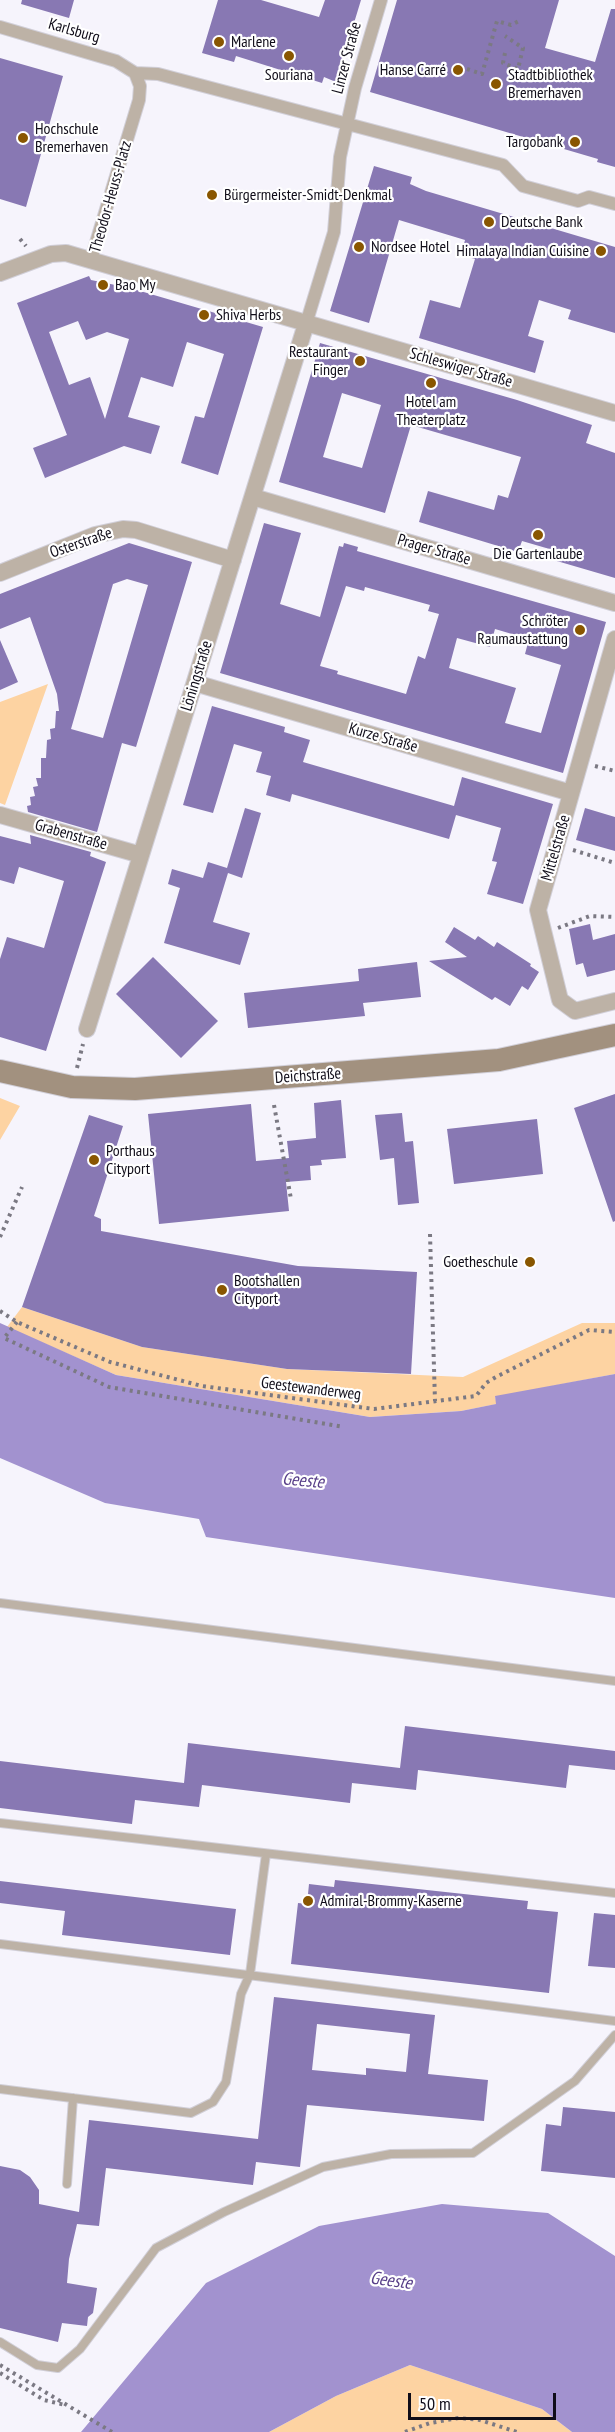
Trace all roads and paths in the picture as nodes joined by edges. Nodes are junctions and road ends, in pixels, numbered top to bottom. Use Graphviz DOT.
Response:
graph roads {
  1 [pos="381,0"];
  2 [pos="519,21"];
  3 [pos="0,27"];
  4 [pos="506,36"];
  5 [pos="505,53"];
  6 [pos="467,69"];
  7 [pos="135,73"];
  8 [pos="347,126"];
  9 [pos="615,204"];
  10 [pos="91,260"];
  11 [pos="0,273"];
  12 [pos="306,324"];
  13 [pos="615,413"];
  14 [pos="253,497"];
  15 [pos="233,561"];
  16 [pos="0,573"];
  17 [pos="615,603"];
  18 [pos="615,639"];
  19 [pos="195,683"];
  20 [pos="571,793"];
  21 [pos="0,815"];
  22 [pos="556,845"];
  23 [pos="141,855"];
  24 [pos="615,863"];
  25 [pos="615,917"];
  26 [pos="544,934"];
  27 [pos="615,1001"];
  28 [pos="87,1029"];
  29 [pos="615,1035"];
  30 [pos="82,1047"];
  31 [pos="77,1069"];
  32 [pos="0,1071"];
  33 [pos="274,1105"];
  34 [pos="22,1186"];
  35 [pos="291,1199"];
  36 [pos="430,1234"];
  37 [pos="0,1236"];
  38 [pos="0,1311"];
  39 [pos="17,1322"];
  40 [pos="615,1332"];
  41 [pos="435,1401"];
  42 [pos="344,1427"];
  43 [pos="0,1603"];
  44 [pos="615,1681"];
  45 [pos="0,1823"];
  46 [pos="266,1854"];
  47 [pos="615,1893"];
  48 [pos="0,1944"];
  49 [pos="250,1974"];
  50 [pos="615,2021"];
  51 [pos="615,2035"];
  52 [pos="0,2089"];
  53 [pos="73,2098"];
  54 [pos="67,2184"];
  55 [pos="0,2342"];
  56 [pos="0,2365"];
  57 [pos="0,2373"];
  58 [pos="68,2405"];
  59 [pos="112,2432"];
  60 [pos="405,2432"];
  61 [pos="517,2432"];
  1 -- 8 [label="street, Linzer Straße"];
  2 -- 6 [label="path"];
  3 -- 7 [label="street, Karlsburg"];
  4 -- 5 [label="path"];
  7 -- 8 [label="street"];
  7 -- 10 [label="street, Theodor-Heuss-Platz"];
  8 -- 9 [label="street"];
  8 -- 12 [label="street"];
  10 -- 11 [label="street"];
  10 -- 12 [label="street, Theodor-Heuss-Platz"];
  12 -- 13 [label="street, Schleswiger Straße"];
  12 -- 14 [label="street, Löningstraße"];
  14 -- 15 [label="street, Löningstraße"];
  14 -- 17 [label="street, Prager Straße"];
  15 -- 16 [label="street, Osterstraße"];
  15 -- 19 [label="street, Löningstraße"];
  18 -- 20 [label="street, Mittelstraße"];
  19 -- 20 [label="street, Kurze Straße"];
  19 -- 23 [label="street, Löningstraße"];
  20 -- 22 [label="street, Mittelstraße"];
  21 -- 23 [label="street, Grabenstraße"];
  22 -- 24 [label="path"];
  22 -- 26 [label="street, Mittelstraße"];
  23 -- 28 [label="street, Löningstraße"];
  25 -- 26 [label="path"];
  26 -- 27 [label="street, Mittelstraße"];
  29 -- 32 [label="main road, Deichstraße"];
  30 -- 31 [label="path"];
  33 -- 35 [label="path"];
  34 -- 37 [label="path"];
  36 -- 41 [label="path"];
  38 -- 39 [label="path, Geestewanderweg"];
  39 -- 41 [label="path, Geestewanderweg"];
  39 -- 42 [label="path"];
  40 -- 41 [label="path, Geestewanderweg"];
  43 -- 44 [label="lane"];
  45 -- 46 [label="lane"];
  46 -- 47 [label="lane"];
  46 -- 49 [label="lane"];
  48 -- 49 [label="lane"];
  49 -- 50 [label="lane"];
  49 -- 53 [label="lane"];
  51 -- 55 [label="lane"];
  52 -- 53 [label="lane"];
  53 -- 54 [label="lane"];
  56 -- 58 [label="path"];
  57 -- 58 [label="path"];
  58 -- 59 [label="path"];
  60 -- 61 [label="path"];
}
